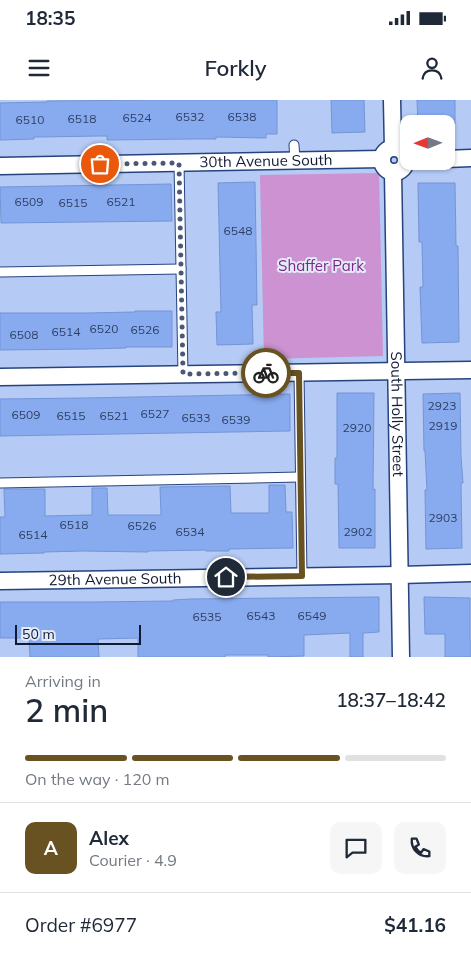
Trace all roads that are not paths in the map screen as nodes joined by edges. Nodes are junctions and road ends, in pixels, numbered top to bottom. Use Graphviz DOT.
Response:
graph roads {
  1 [pos="392,100"];
  2 [pos="400,150"];
  3 [pos="387,153"];
  4 [pos="471,158"];
  5 [pos="455,159"];
  6 [pos="179,163"];
  7 [pos="0,166"];
  8 [pos="400,169"];
  9 [pos="393,172"];
  10 [pos="181,269"];
  11 [pos="0,272"];
  12 [pos="471,370"];
  13 [pos="397,372"];
  14 [pos="299,373"];
  15 [pos="183,374"];
  16 [pos="0,377"];
  17 [pos="300,477"];
  18 [pos="0,483"];
  19 [pos="471,573"];
  20 [pos="400,575"];
  21 [pos="302,576"];
  22 [pos="0,581"];
  23 [pos="401,657"];
  1 -- 3 [label="street"];
  2 -- 3 [label="street"];
  3 -- 6 [label="street, 30th Avenue South"];
  3 -- 9 [label="street"];
  4 -- 5 [label="street"];
  6 -- 7 [label="street, 30th Avenue South"];
  6 -- 10 [label="lane"];
  8 -- 9 [label="street"];
  9 -- 13 [label="street, South Holly Street"];
  10 -- 11 [label="lane"];
  10 -- 15 [label="lane"];
  12 -- 13 [label="street"];
  13 -- 14 [label="street"];
  13 -- 20 [label="street, South Holly Street"];
  14 -- 15 [label="street"];
  14 -- 17 [label="lane"];
  15 -- 16 [label="street"];
  17 -- 18 [label="lane"];
  17 -- 21 [label="lane"];
  19 -- 20 [label="street, 29th Avenue South"];
  20 -- 21 [label="street, 29th Avenue South"];
  20 -- 23 [label="street, South Holly Street"];
  21 -- 22 [label="street, 29th Avenue South"];
}
